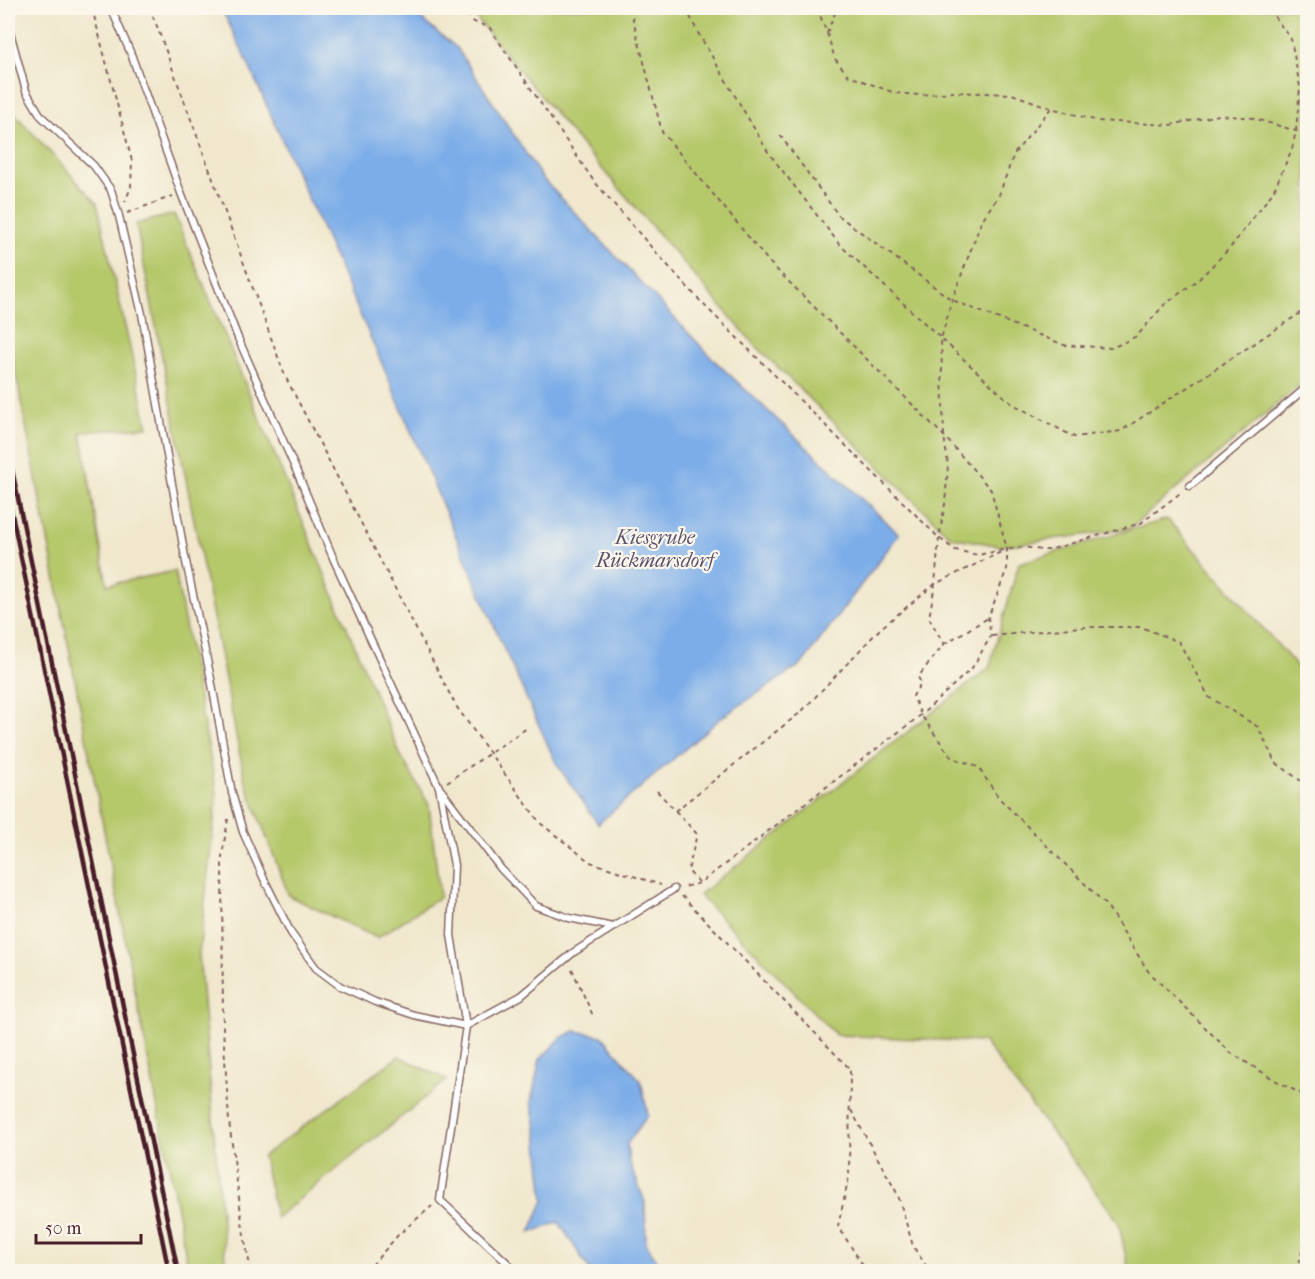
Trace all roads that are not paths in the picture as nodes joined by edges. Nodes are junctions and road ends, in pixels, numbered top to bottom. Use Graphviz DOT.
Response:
graph roads {
  1 [pos="111,8"];
  2 [pos="8,25"];
  3 [pos="1308,386"];
  4 [pos="1190,486"];
  5 [pos="439,787"];
  6 [pos="674,889"];
  7 [pos="613,927"];
  8 [pos="466,1026"];
  9 [pos="517,1272"];
  1 -- 5 [label="lane"];
  2 -- 8 [label="lane"];
  3 -- 4 [label="lane"];
  5 -- 7 [label="lane"];
  5 -- 8 [label="lane"];
  6 -- 7 [label="lane"];
  7 -- 8 [label="lane"];
  8 -- 9 [label="lane"];
}
